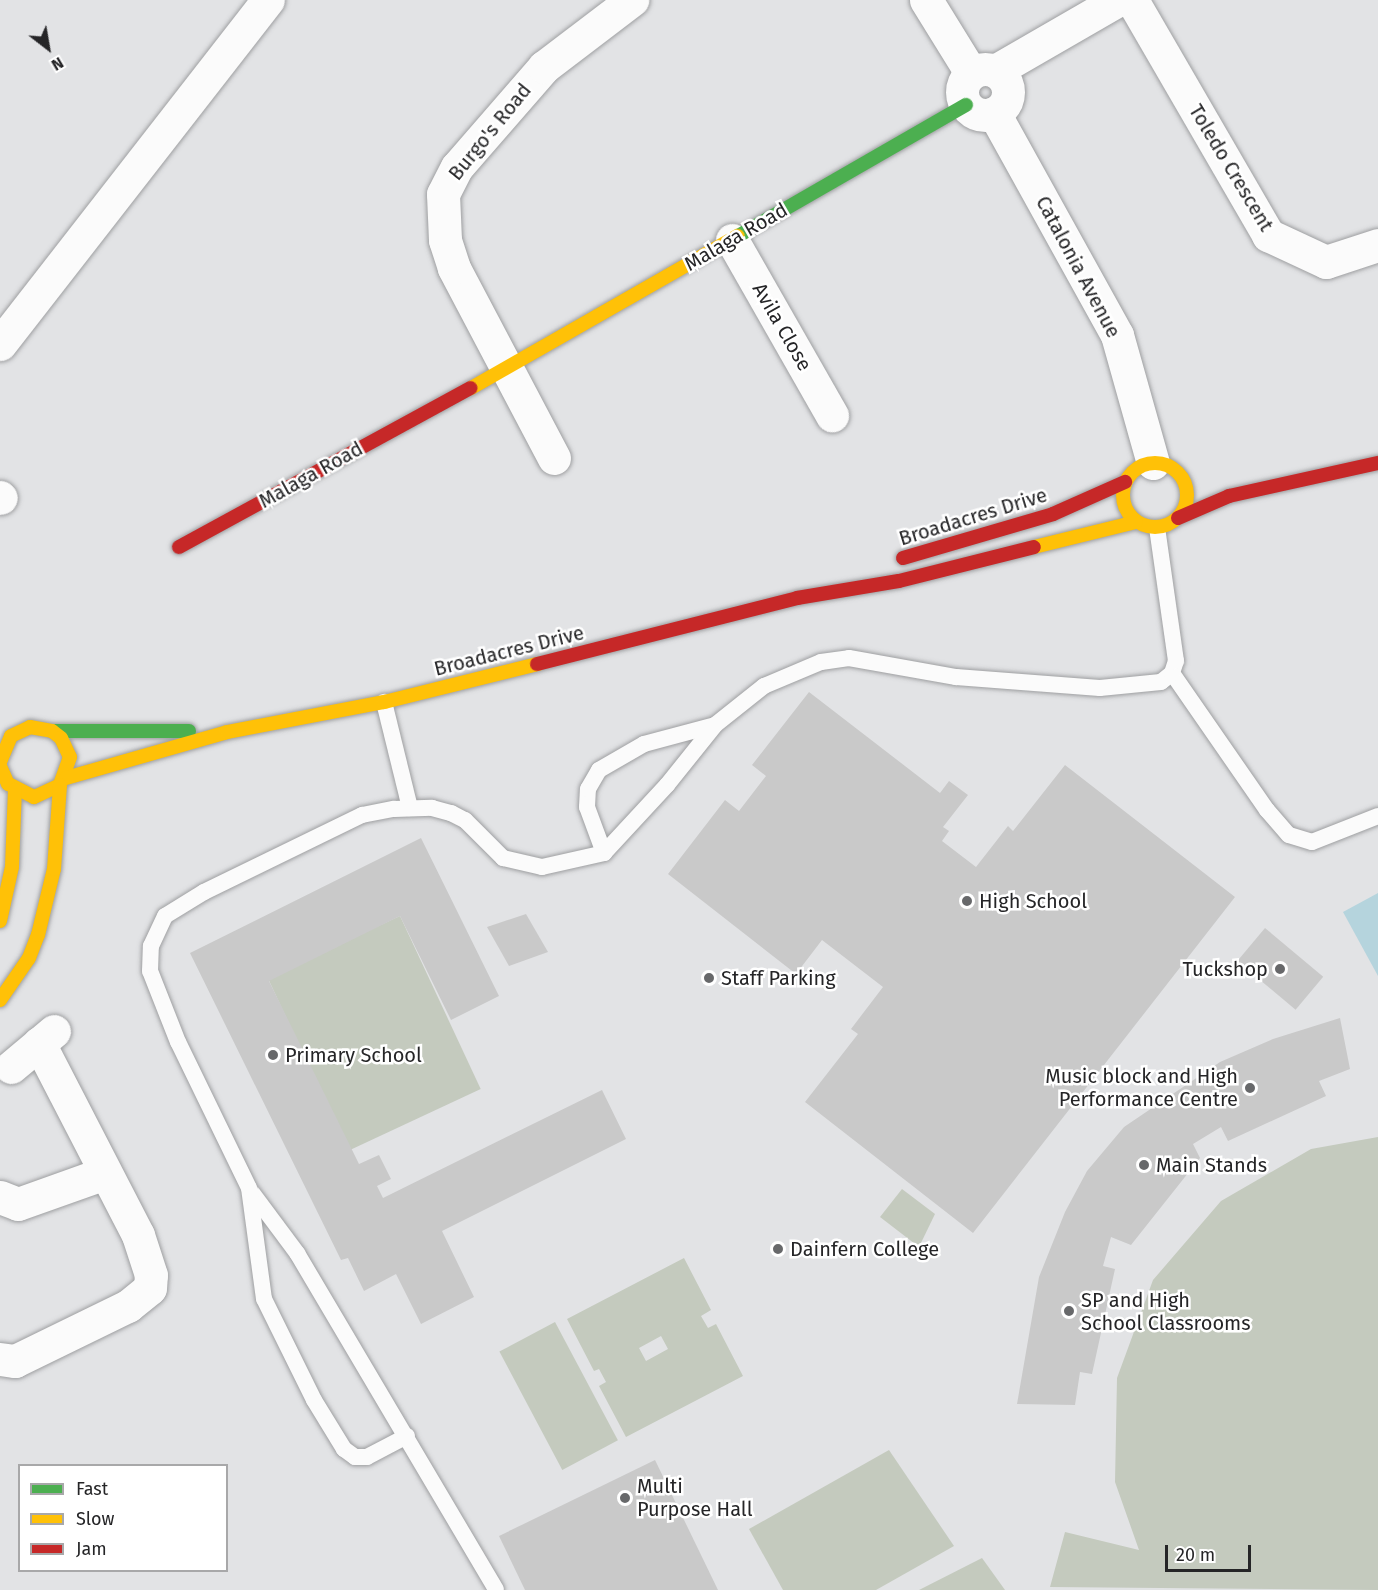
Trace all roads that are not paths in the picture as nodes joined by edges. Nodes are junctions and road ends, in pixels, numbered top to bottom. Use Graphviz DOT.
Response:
graph roads {
  1 [pos="268,0"];
  2 [pos="632,0"];
  3 [pos="926,0"];
  4 [pos="1118,0"];
  5 [pos="1132,0"];
  6 [pos="983,72"];
  7 [pos="980,109"];
  8 [pos="732,240"];
  9 [pos="1378,245"];
  10 [pos="0,344"];
  11 [pos="506,369"];
  12 [pos="832,415"];
  13 [pos="554,458"];
  14 [pos="1153,463"];
  15 [pos="1378,463"];
  16 [pos="1182,477"];
  17 [pos="1125,482"];
  18 [pos="1229,496"];
  19 [pos="1178,518"];
  20 [pos="1136,522"];
  21 [pos="1157,528"];
  22 [pos="179,547"];
  23 [pos="886,563"];
  24 [pos="856,573"];
  25 [pos="798,598"];
  26 [pos="1172,673"];
  27 [pos="384,702"];
  28 [pos="10,719"];
  29 [pos="715,725"];
  30 [pos="30,727"];
  31 [pos="52,731"];
  32 [pos="227,732"];
  33 [pos="0,764"];
  34 [pos="63,781"];
  35 [pos="15,790"];
  36 [pos="410,808"];
  37 [pos="1378,816"];
  38 [pos="604,853"];
  39 [pos="19,891"];
  40 [pos="48,894"];
  41 [pos="0,921"];
  42 [pos="0,1000"];
  43 [pos="11,1066"];
  44 [pos="105,1173"];
  45 [pos="249,1188"];
  46 [pos="0,1197"];
  47 [pos="0,1359"];
  48 [pos="407,1436"];
  49 [pos="496,1590"];
  1 -- 10 [label="street"];
  2 -- 11 [label="street, Burgo's Road"];
  3 -- 6 [label="street"];
  4 -- 6 [label="street"];
  5 -- 9 [label="street, Toledo Crescent"];
  6 -- 7 [label="street"];
  7 -- 8 [label="street, Malaga Road"];
  7 -- 14 [label="street, Catalonia Avenue"];
  8 -- 11 [label="street, Malaga Road"];
  8 -- 12 [label="street, Avila Close"];
  11 -- 13 [label="street"];
  11 -- 22 [label="street, Malaga Road"];
  14 -- 16 [label="street"];
  14 -- 17 [label="street, Broadacres Drive"];
  15 -- 18 [label="street"];
  16 -- 18 [label="street"];
  16 -- 19 [label="street"];
  17 -- 20 [label="street"];
  17 -- 23 [label="street, Broadacres Drive"];
  18 -- 19 [label="street"];
  19 -- 21 [label="street"];
  20 -- 21 [label="street, Broadacres Drive"];
  20 -- 25 [label="street, Broadacres Drive"];
  21 -- 26 [label="lane"];
  24 -- 25 [label="street, Broadacres Drive"];
  25 -- 27 [label="street, Broadacres Drive"];
  26 -- 29 [label="lane"];
  26 -- 37 [label="lane"];
  27 -- 32 [label="street, Broadacres Drive"];
  27 -- 36 [label="lane"];
  28 -- 30 [label="street, Broadacres Drive"];
  29 -- 38 [label="lane"];
  29 -- 38 [label="lane"];
  30 -- 31 [label="street, Broadacres Drive"];
  30 -- 33 [label="street"];
  31 -- 32 [label="street, Broadacres Drive"];
  31 -- 34 [label="street"];
  32 -- 34 [label="street, Broadacres Drive"];
  33 -- 35 [label="street"];
  34 -- 35 [label="street, Broadacres Drive"];
  34 -- 40 [label="street"];
  35 -- 39 [label="street"];
  36 -- 38 [label="lane"];
  36 -- 45 [label="lane"];
  39 -- 40 [label="street"];
  39 -- 41 [label="street"];
  40 -- 42 [label="street"];
  43 -- 44 [label="street"];
  44 -- 46 [label="street"];
  44 -- 47 [label="street"];
  45 -- 48 [label="lane"];
  45 -- 48 [label="lane"];
  48 -- 49 [label="lane"];
}
